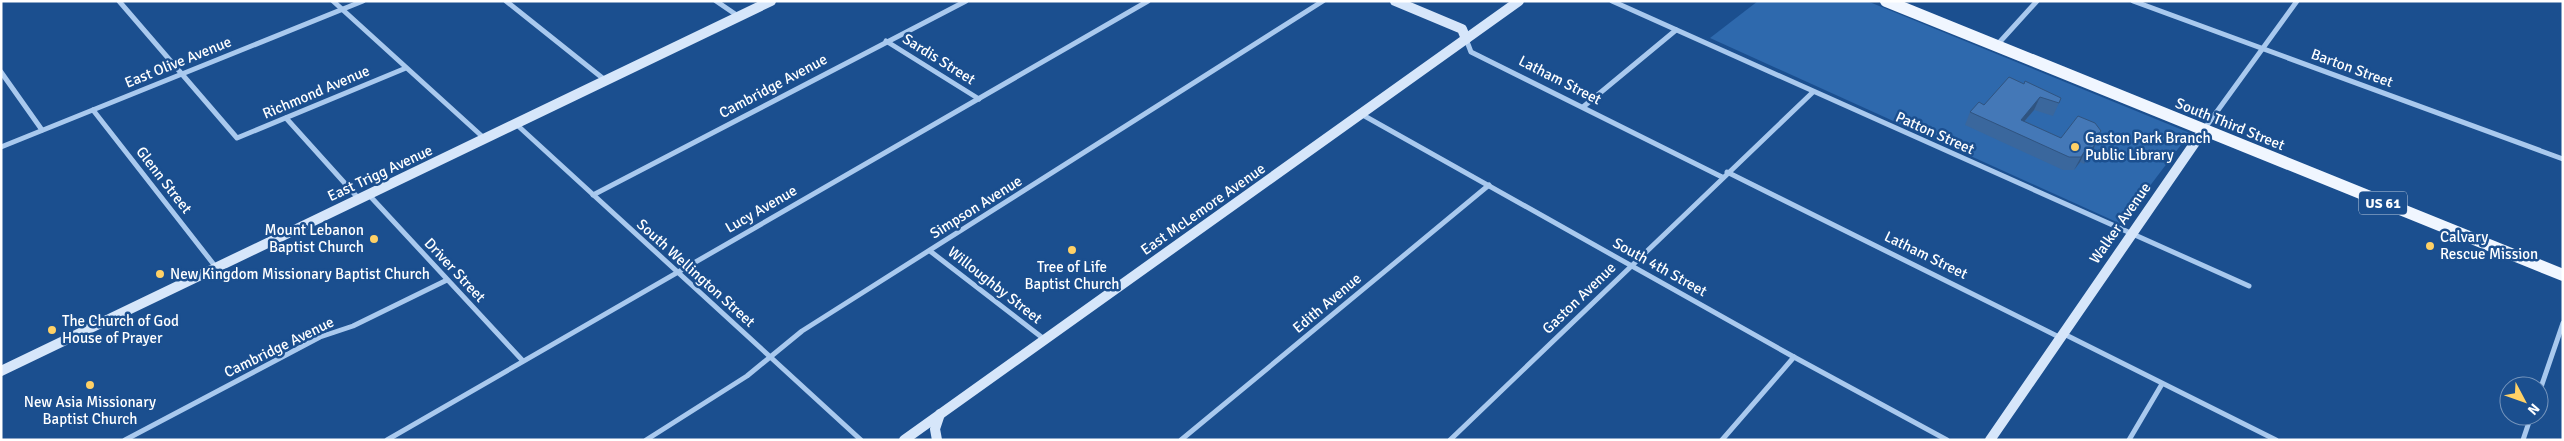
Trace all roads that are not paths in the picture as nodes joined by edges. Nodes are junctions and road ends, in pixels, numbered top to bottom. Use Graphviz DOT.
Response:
graph roads {
  1 [pos="119,1"];
  2 [pos="333,1"];
  3 [pos="363,1"];
  4 [pos="506,1"];
  5 [pos="716,1"];
  6 [pos="771,1"];
  7 [pos="966,1"];
  8 [pos="1148,1"];
  9 [pos="1323,1"];
  10 [pos="1395,1"];
  11 [pos="1519,1"];
  12 [pos="1612,1"];
  13 [pos="1886,1"];
  14 [pos="2037,1"];
  15 [pos="2133,1"];
  16 [pos="2297,1"];
  17 [pos="342,10"];
  18 [pos="739,16"];
  19 [pos="1676,30"];
  20 [pos="1466,39"];
  21 [pos="886,41"];
  22 [pos="1996,46"];
  23 [pos="2262,49"];
  24 [pos="406,68"];
  25 [pos="1,72"];
  26 [pos="181,74"];
  27 [pos="605,81"];
  28 [pos="1813,92"];
  29 [pos="979,99"];
  30 [pos="1583,107"];
  31 [pos="93,110"];
  32 [pos="1361,114"];
  33 [pos="286,118"];
  34 [pos="516,124"];
  35 [pos="42,130"];
  36 [pos="2203,131"];
  37 [pos="486,139"];
  38 [pos="1,147"];
  39 [pos="2563,159"];
  40 [pos="1727,172"];
  41 [pos="1722,177"];
  42 [pos="1489,185"];
  43 [pos="593,196"];
  44 [pos="364,197"];
  45 [pos="2131,233"];
  46 [pos="930,251"];
  47 [pos="1631,265"];
  48 [pos="216,266"];
  49 [pos="676,273"];
  50 [pos="2563,275"];
  51 [pos="447,280"];
  52 [pos="2249,286"];
  53 [pos="2563,323"];
  54 [pos="2060,335"];
  55 [pos="1045,340"];
  56 [pos="770,357"];
  57 [pos="1794,357"];
  58 [pos="523,361"];
  59 [pos="1,371"];
  60 [pos="2545,376"];
  61 [pos="2162,384"];
  62 [pos="941,414"];
  63 [pos="2528,426"];
  64 [pos="125,440"];
  65 [pos="387,440"];
  66 [pos="646,440"];
  67 [pos="861,440"];
  68 [pos="904,440"];
  69 [pos="937,440"];
  70 [pos="1181,440"];
  71 [pos="1450,440"];
  72 [pos="1722,440"];
  73 [pos="1947,440"];
  74 [pos="1990,440"];
  75 [pos="2129,440"];
  76 [pos="2276,440"];
  77 [pos="2523,440"];
  1 -- 26 [label="street"];
  2 -- 17 [label="street"];
  3 -- 17 [label="street, East Olive Avenue"];
  4 -- 27 [label="street"];
  5 -- 18 [label="street"];
  6 -- 18 [label="street, East Trigg Avenue"];
  7 -- 21 [label="street, Cambridge Avenue"];
  8 -- 29 [label="street, Lucy Avenue"];
  9 -- 46 [label="street, Simpson Avenue"];
  10 -- 20 [label="street, Latham Street"];
  11 -- 20 [label="street, East McLemore Avenue"];
  12 -- 19 [label="street, Patton Street"];
  13 -- 22 [label="main road, South Third Street / US 61"];
  14 -- 22 [label="street"];
  15 -- 23 [label="street, Barton Street"];
  16 -- 23 [label="street, Walker Avenue"];
  17 -- 24 [label="street"];
  17 -- 26 [label="street, East Olive Avenue"];
  18 -- 27 [label="street, East Trigg Avenue"];
  19 -- 28 [label="street, Patton Street"];
  19 -- 30 [label="street"];
  20 -- 30 [label="street, Latham Street"];
  20 -- 32 [label="street, East McLemore Avenue"];
  21 -- 29 [label="street, Sardis Street"];
  21 -- 43 [label="street, Cambridge Avenue"];
  22 -- 36 [label="main road, South Third Street / US 61"];
  23 -- 36 [label="street, Walker Avenue"];
  23 -- 39 [label="street, Barton Street"];
  24 -- 33 [label="street, Richmond Avenue"];
  24 -- 37 [label="street"];
  25 -- 35 [label="street"];
  26 -- 31 [label="street, East Olive Avenue"];
  26 -- 33 [label="street, Richmond Avenue"];
  27 -- 34 [label="street, East Trigg Avenue"];
  28 -- 40 [label="street, Gaston Avenue"];
  28 -- 45 [label="street, Patton Street"];
  29 -- 49 [label="street, Lucy Avenue"];
  30 -- 41 [label="street, Latham Street"];
  31 -- 35 [label="street, East Olive Avenue"];
  31 -- 48 [label="street, Glenn Street"];
  32 -- 42 [label="street, South 4th Street"];
  32 -- 55 [label="street, East McLemore Avenue"];
  33 -- 44 [label="street, Driver Street"];
  34 -- 37 [label="street, East Trigg Avenue"];
  34 -- 43 [label="street, South Wellington Street"];
  35 -- 38 [label="street, East Olive Avenue"];
  36 -- 45 [label="street, Walker Avenue"];
  36 -- 50 [label="main road, South Third Street / US 61"];
  37 -- 44 [label="street, East Trigg Avenue"];
  40 -- 41 [label="street, Gaston Avenue"];
  40 -- 54 [label="street, Latham Street"];
  41 -- 47 [label="street, Gaston Avenue"];
  42 -- 47 [label="street, South 4th Street"];
  42 -- 70 [label="street, Edith Avenue"];
  43 -- 49 [label="street, South Wellington Street"];
  44 -- 48 [label="street, East Trigg Avenue"];
  44 -- 51 [label="street, Driver Street"];
  45 -- 52 [label="street, Patton Street"];
  45 -- 54 [label="street, Walker Avenue"];
  46 -- 55 [label="street, Willoughby Street"];
  46 -- 56 [label="street, Simpson Avenue"];
  47 -- 57 [label="street, South 4th Street"];
  47 -- 71 [label="street, Gaston Avenue"];
  48 -- 59 [label="street, East Trigg Avenue"];
  49 -- 56 [label="street, South Wellington Street"];
  49 -- 58 [label="street, Lucy Avenue"];
  51 -- 58 [label="street, Driver Street"];
  51 -- 64 [label="street, Cambridge Avenue"];
  53 -- 60 [label="street"];
  54 -- 61 [label="street, Latham Street"];
  54 -- 74 [label="street, Walker Avenue"];
  55 -- 62 [label="street, East McLemore Avenue"];
  56 -- 66 [label="street, Simpson Avenue"];
  56 -- 67 [label="street, South Wellington Street"];
  57 -- 72 [label="street"];
  57 -- 73 [label="street, South 4th Street"];
  58 -- 65 [label="street, Lucy Avenue"];
  61 -- 75 [label="street"];
  61 -- 76 [label="street, Latham Street"];
  62 -- 68 [label="street, East McLemore Avenue"];
  62 -- 69 [label="street"];
  63 -- 77 [label="street"];
}
